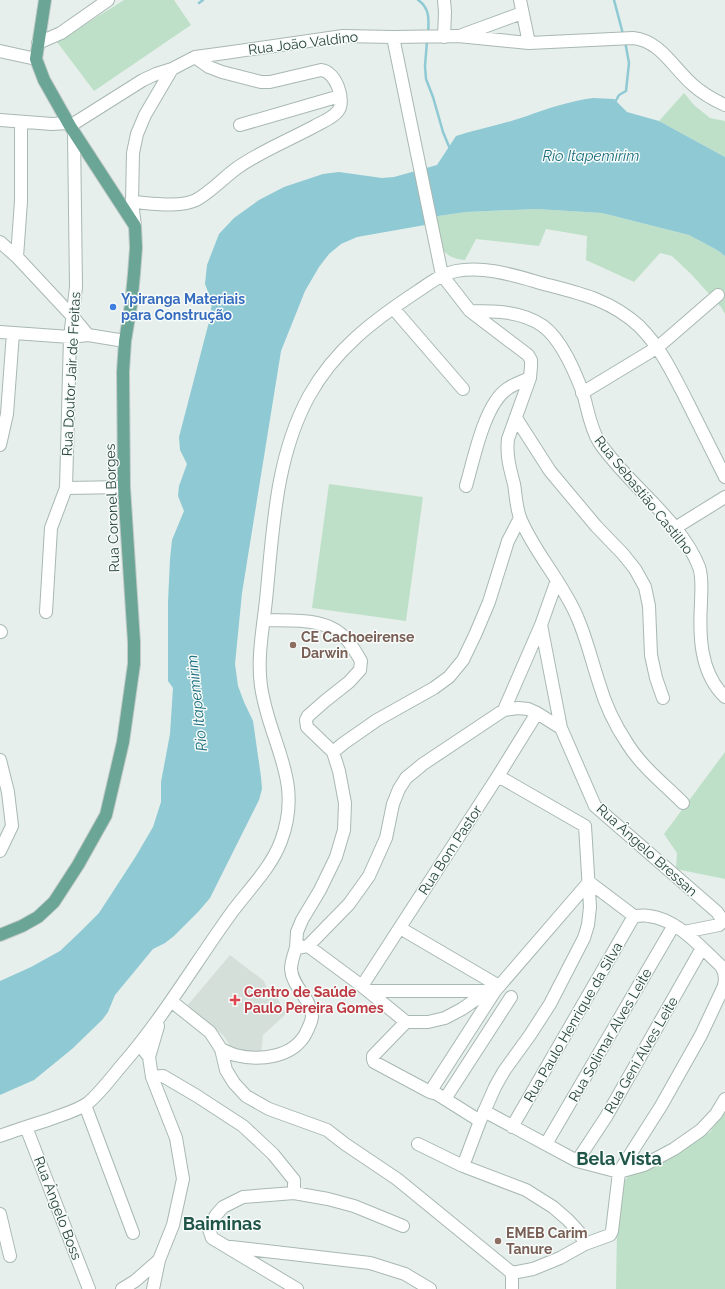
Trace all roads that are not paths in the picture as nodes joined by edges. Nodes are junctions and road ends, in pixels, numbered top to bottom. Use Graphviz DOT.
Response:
graph roads {
  1 [pos="45,0"];
  2 [pos="108,0"];
  3 [pos="444,0"];
  4 [pos="520,0"];
  5 [pos="522,13"];
  6 [pos="458,36"];
  7 [pos="393,37"];
  8 [pos="433,37"];
  9 [pos="38,43"];
  10 [pos="529,43"];
  11 [pos="0,51"];
  12 [pos="195,56"];
  13 [pos="36,59"];
  14 [pos="172,69"];
  15 [pos="340,96"];
  16 [pos="725,105"];
  17 [pos="0,120"];
  18 [pos="21,122"];
  19 [pos="240,125"];
  20 [pos="71,127"];
  21 [pos="132,202"];
  22 [pos="134,226"];
  23 [pos="0,242"];
  24 [pos="17,257"];
  25 [pos="442,275"];
  26 [pos="718,295"];
  27 [pos="393,308"];
  28 [pos="470,311"];
  29 [pos="73,317"];
  30 [pos="0,332"];
  31 [pos="13,333"];
  32 [pos="88,335"];
  33 [pos="70,337"];
  34 [pos="125,341"];
  35 [pos="658,346"];
  36 [pos="530,378"];
  37 [pos="463,389"];
  38 [pos="582,393"];
  39 [pos="516,418"];
  40 [pos="0,445"];
  41 [pos="725,477"];
  42 [pos="466,486"];
  43 [pos="124,487"];
  44 [pos="66,488"];
  45 [pos="725,497"];
  46 [pos="520,518"];
  47 [pos="674,528"];
  48 [pos="557,580"];
  49 [pos="46,612"];
  50 [pos="264,620"];
  51 [pos="541,625"];
  52 [pos="725,697"];
  53 [pos="663,698"];
  54 [pos="504,710"];
  55 [pos="537,712"];
  56 [pos="561,728"];
  57 [pos="333,752"];
  58 [pos="0,760"];
  59 [pos="498,776"];
  60 [pos="3,783"];
  61 [pos="683,803"];
  62 [pos="595,806"];
  63 [pos="585,826"];
  64 [pos="0,852"];
  65 [pos="589,882"];
  66 [pos="634,916"];
  67 [pos="674,925"];
  68 [pos="400,928"];
  69 [pos="684,932"];
  70 [pos="0,935"];
  71 [pos="302,947"];
  72 [pos="702,948"];
  73 [pos="725,979"];
  74 [pos="365,989"];
  75 [pos="494,989"];
  76 [pos="511,997"];
  77 [pos="171,1001"];
  78 [pos="161,1016"];
  79 [pos="406,1022"];
  80 [pos="140,1045"];
  81 [pos="220,1049"];
  82 [pos="149,1057"];
  83 [pos="152,1077"];
  84 [pos="430,1092"];
  85 [pos="446,1099"];
  86 [pos="725,1099"];
  87 [pos="85,1105"];
  88 [pos="482,1116"];
  89 [pos="26,1127"];
  90 [pos="512,1127"];
  91 [pos="0,1136"];
  92 [pos="418,1144"];
  93 [pos="546,1144"];
  94 [pos="577,1161"];
  95 [pos="463,1166"];
  96 [pos="619,1172"];
  97 [pos="294,1193"];
  98 [pos="1,1218"];
  99 [pos="403,1226"];
  100 [pos="133,1233"];
  101 [pos="585,1244"];
  102 [pos="225,1247"];
  103 [pos="10,1256"];
  104 [pos="159,1260"];
  105 [pos="512,1273"];
  106 [pos="89,1289"];
  107 [pos="122,1289"];
  108 [pos="153,1289"];
  109 [pos="297,1289"];
  110 [pos="430,1289"];
  111 [pos="512,1289"];
  1 -- 9 [label="main road"];
  2 -- 9 [label="street"];
  3 -- 8 [label="street"];
  4 -- 5 [label="street"];
  5 -- 6 [label="street, Rua João Valdino"];
  5 -- 10 [label="street"];
  6 -- 8 [label="street, Rua João Valdino"];
  6 -- 10 [label="street, Rua João Valdino"];
  7 -- 8 [label="street, Rua João Valdino"];
  7 -- 12 [label="street, Rua João Valdino"];
  7 -- 25 [label="street"];
  9 -- 13 [label="main road"];
  10 -- 16 [label="street, Rua João Valdino"];
  11 -- 13 [label="street"];
  12 -- 14 [label="street"];
  12 -- 15 [label="street"];
  13 -- 20 [label="main road"];
  14 -- 20 [label="street"];
  14 -- 21 [label="street, Rua Coronel Borges"];
  15 -- 19 [label="street"];
  15 -- 21 [label="street"];
  17 -- 18 [label="street"];
  18 -- 20 [label="street"];
  18 -- 24 [label="street"];
  20 -- 22 [label="main road"];
  20 -- 29 [label="street, Rua Doutor Jair de Freitas"];
  21 -- 22 [label="street, Rua Coronel Borges"];
  22 -- 34 [label="main road, Rua Coronel Borges"];
  23 -- 24 [label="street"];
  24 -- 29 [label="street"];
  25 -- 27 [label="street"];
  25 -- 28 [label="street"];
  25 -- 35 [label="street"];
  26 -- 35 [label="street"];
  27 -- 37 [label="street"];
  27 -- 50 [label="street"];
  28 -- 36 [label="street"];
  28 -- 38 [label="street, Rua Sebastião Castilho"];
  29 -- 32 [label="street"];
  29 -- 33 [label="street, Rua Doutor Jair de Freitas"];
  30 -- 31 [label="street"];
  31 -- 33 [label="street"];
  31 -- 40 [label="street"];
  32 -- 33 [label="street"];
  32 -- 34 [label="street"];
  33 -- 44 [label="street, Rua Doutor Jair de Freitas"];
  34 -- 43 [label="main road, Rua Coronel Borges"];
  35 -- 38 [label="street"];
  35 -- 41 [label="street"];
  36 -- 39 [label="street"];
  36 -- 42 [label="street"];
  38 -- 47 [label="street, Rua Sebastião Castilho"];
  39 -- 46 [label="street"];
  39 -- 53 [label="street"];
  43 -- 44 [label="street"];
  43 -- 70 [label="main road, Rua Coronel Borges"];
  44 -- 49 [label="street, Rua Doutor Jair de Freitas"];
  45 -- 47 [label="street"];
  46 -- 48 [label="street"];
  46 -- 57 [label="street"];
  47 -- 52 [label="street, Rua Sebastião Castilho"];
  48 -- 51 [label="street"];
  48 -- 61 [label="street"];
  50 -- 57 [label="street"];
  50 -- 77 [label="street"];
  51 -- 54 [label="street"];
  51 -- 56 [label="street, Rua Ângelo Bressan"];
  54 -- 55 [label="street"];
  54 -- 71 [label="street"];
  55 -- 56 [label="street"];
  55 -- 59 [label="street, Rua Bom Pastor"];
  56 -- 62 [label="street, Rua Ângelo Bressan"];
  57 -- 71 [label="street"];
  58 -- 60 [label="street"];
  59 -- 63 [label="street"];
  59 -- 68 [label="street, Rua Bom Pastor"];
  60 -- 64 [label="street"];
  62 -- 63 [label="street"];
  62 -- 69 [label="street, Rua Ângelo Bressan"];
  63 -- 65 [label="street"];
  65 -- 66 [label="street"];
  65 -- 75 [label="street"];
  65 -- 88 [label="street"];
  66 -- 67 [label="street"];
  66 -- 90 [label="street, Rua Paulo Henrique da Silva"];
  67 -- 69 [label="street"];
  67 -- 93 [label="street, Rua Solimar Alves Leite"];
  68 -- 74 [label="street, Rua Bom Pastor"];
  68 -- 75 [label="street"];
  69 -- 72 [label="street"];
  71 -- 74 [label="street"];
  71 -- 81 [label="street"];
  72 -- 73 [label="street"];
  72 -- 94 [label="street, Rua Geni Alves Leite"];
  73 -- 96 [label="street"];
  74 -- 75 [label="street"];
  74 -- 79 [label="street"];
  75 -- 79 [label="street"];
  75 -- 84 [label="street"];
  76 -- 85 [label="street"];
  77 -- 78 [label="street"];
  77 -- 81 [label="street"];
  78 -- 80 [label="street"];
  78 -- 82 [label="street"];
  79 -- 84 [label="street"];
  80 -- 82 [label="street"];
  80 -- 87 [label="street"];
  81 -- 105 [label="street"];
  82 -- 83 [label="street"];
  83 -- 97 [label="street"];
  83 -- 104 [label="street"];
  84 -- 85 [label="street"];
  85 -- 88 [label="street"];
  86 -- 96 [label="street"];
  87 -- 89 [label="street"];
  87 -- 100 [label="street"];
  88 -- 90 [label="street"];
  88 -- 95 [label="street"];
  89 -- 91 [label="street"];
  89 -- 106 [label="street, Rua Ângelo Boss"];
  90 -- 93 [label="street"];
  92 -- 95 [label="street"];
  93 -- 94 [label="street"];
  94 -- 96 [label="street"];
  95 -- 101 [label="street"];
  96 -- 101 [label="street"];
  97 -- 99 [label="street"];
  97 -- 102 [label="street"];
  98 -- 103 [label="street"];
  101 -- 105 [label="street"];
  102 -- 109 [label="street"];
  102 -- 110 [label="street"];
  104 -- 107 [label="street"];
  104 -- 108 [label="street"];
  105 -- 111 [label="street"];
}
